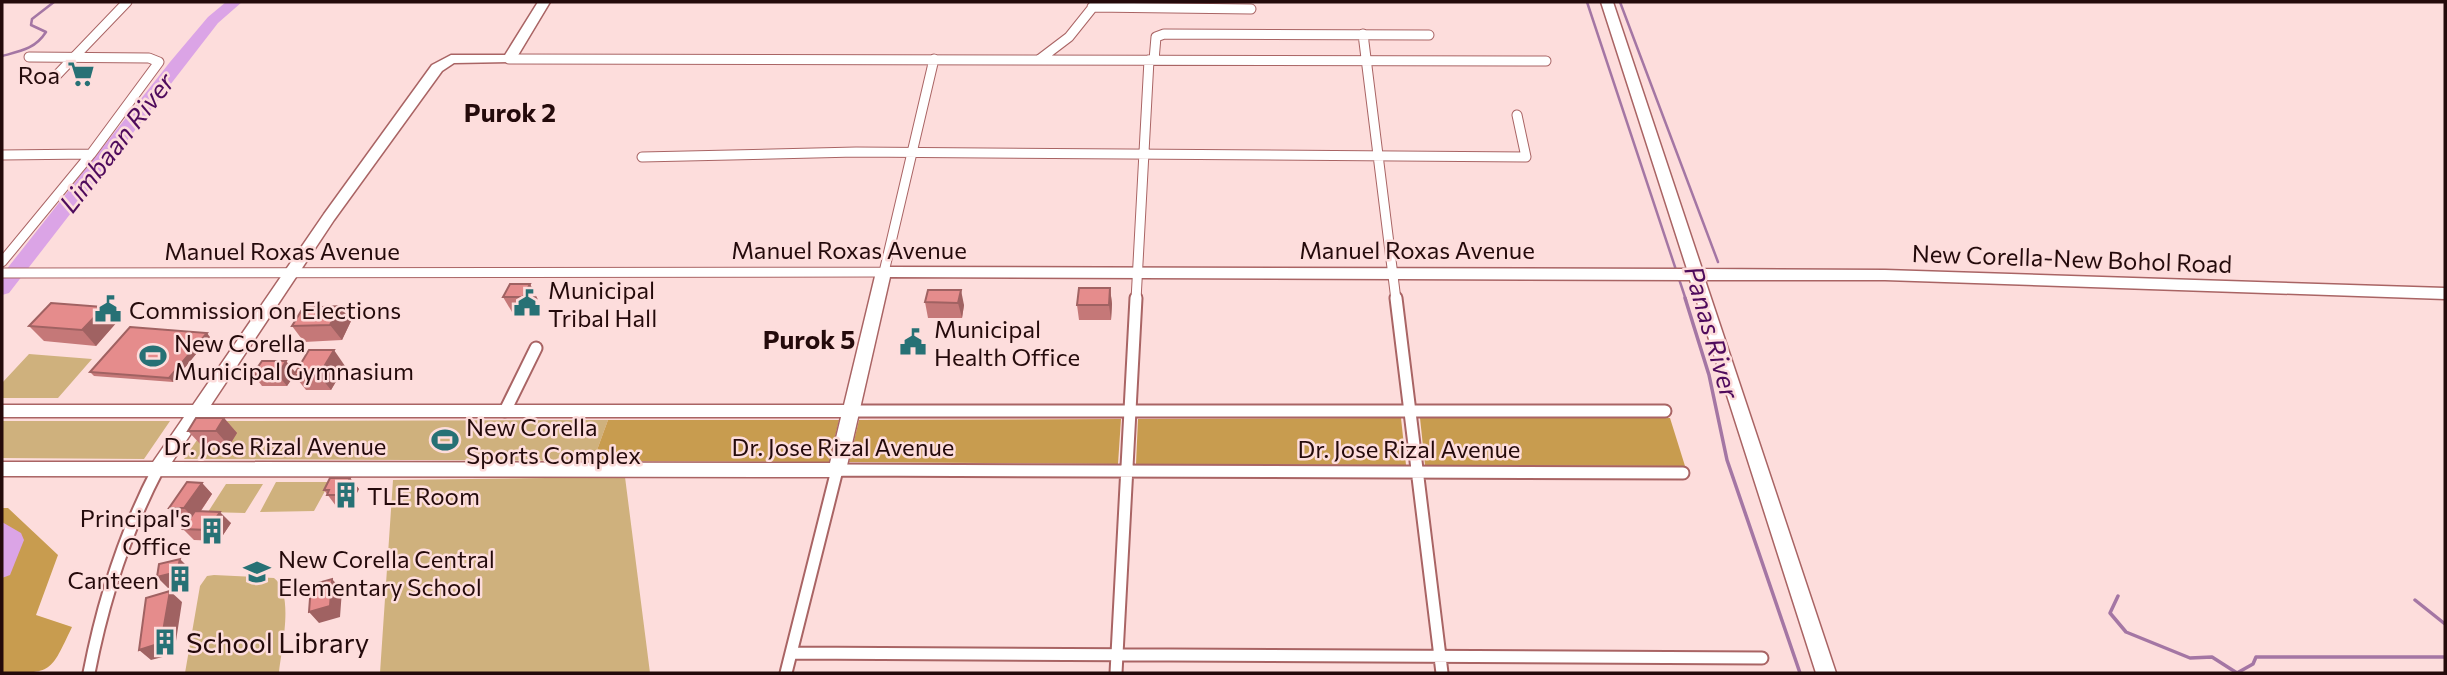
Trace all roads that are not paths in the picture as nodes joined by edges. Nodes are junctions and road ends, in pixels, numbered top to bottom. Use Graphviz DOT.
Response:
graph roads {
  1 [pos="127,2"];
  2 [pos="544,2"];
  3 [pos="1608,2"];
  4 [pos="1095,4"];
  5 [pos="1251,9"];
  6 [pos="1363,34"];
  7 [pos="1429,34"];
  8 [pos="29,57"];
  9 [pos="73,57"];
  10 [pos="509,59"];
  11 [pos="934,59"];
  12 [pos="1040,59"];
  13 [pos="1152,60"];
  14 [pos="1366,60"];
  15 [pos="1546,61"];
  16 [pos="55,77"];
  17 [pos="1517,115"];
  18 [pos="912,153"];
  19 [pos="91,154"];
  20 [pos="2,155"];
  21 [pos="1143,155"];
  22 [pos="1377,156"];
  23 [pos="642,157"];
  24 [pos="2,262"];
  25 [pos="1392,271"];
  26 [pos="884,272"];
  27 [pos="1137,272"];
  28 [pos="4,273"];
  29 [pos="291,273"];
  30 [pos="1690,273"];
  31 [pos="2445,294"];
  32 [pos="536,348"];
  33 [pos="2,411"];
  34 [pos="197,411"];
  35 [pos="505,411"];
  36 [pos="851,411"];
  37 [pos="1130,411"];
  38 [pos="1409,411"];
  39 [pos="1665,411"];
  40 [pos="2,469"];
  41 [pos="158,469"];
  42 [pos="837,470"];
  43 [pos="1683,472"];
  44 [pos="1127,473"];
  45 [pos="1417,473"];
  46 [pos="791,653"];
  47 [pos="1117,655"];
  48 [pos="1440,658"];
  49 [pos="1762,658"];
  50 [pos="89,673"];
  51 [pos="786,673"];
  52 [pos="1116,673"];
  53 [pos="1442,673"];
  54 [pos="1826,673"];
  1 -- 9 [label="street"];
  2 -- 10 [label="main road"];
  3 -- 30 [label="main road"];
  4 -- 5 [label="street"];
  4 -- 12 [label="street"];
  6 -- 7 [label="street"];
  6 -- 13 [label="street"];
  6 -- 14 [label="street"];
  8 -- 9 [label="street"];
  9 -- 16 [label="street"];
  9 -- 19 [label="street"];
  10 -- 11 [label="street"];
  10 -- 29 [label="main road"];
  11 -- 12 [label="street"];
  11 -- 18 [label="street"];
  12 -- 13 [label="street"];
  13 -- 14 [label="street"];
  13 -- 21 [label="street"];
  14 -- 15 [label="street"];
  14 -- 22 [label="street"];
  17 -- 22 [label="street"];
  18 -- 21 [label="street"];
  18 -- 23 [label="street"];
  18 -- 26 [label="street"];
  19 -- 20 [label="street"];
  19 -- 24 [label="street"];
  21 -- 22 [label="street"];
  21 -- 27 [label="street"];
  22 -- 25 [label="street"];
  25 -- 27 [label="main road, Manuel Roxas Avenue"];
  25 -- 30 [label="main road, Manuel Roxas Avenue"];
  25 -- 38 [label="street"];
  26 -- 27 [label="main road, Manuel Roxas Avenue"];
  26 -- 29 [label="street, Manuel Roxas Avenue"];
  26 -- 36 [label="main road"];
  27 -- 37 [label="street"];
  28 -- 29 [label="street, Manuel Roxas Avenue"];
  29 -- 34 [label="main road"];
  30 -- 31 [label="main road, New Corella-New Bohol Road"];
  30 -- 54 [label="main road"];
  32 -- 35 [label="street"];
  33 -- 34 [label="main road, Dr. Jose Rizal Avenue"];
  34 -- 35 [label="main road, Dr. Jose Rizal Avenue"];
  34 -- 41 [label="main road"];
  35 -- 36 [label="main road, Dr. Jose Rizal Avenue"];
  36 -- 37 [label="street, Dr. Jose Rizal Avenue"];
  36 -- 42 [label="main road"];
  37 -- 38 [label="street, Dr. Jose Rizal Avenue"];
  37 -- 44 [label="street"];
  38 -- 39 [label="street, Dr. Jose Rizal Avenue"];
  38 -- 45 [label="street"];
  40 -- 41 [label="main road, Dr. Jose Rizal Avenue"];
  41 -- 42 [label="main road, Dr. Jose Rizal Avenue"];
  41 -- 50 [label="street"];
  42 -- 44 [label="street, Dr. Jose Rizal Avenue"];
  42 -- 46 [label="street"];
  43 -- 45 [label="street, Dr. Jose Rizal Avenue"];
  44 -- 45 [label="street, Dr. Jose Rizal Avenue"];
  44 -- 47 [label="street"];
  45 -- 48 [label="street"];
  46 -- 47 [label="street"];
  46 -- 51 [label="street"];
  47 -- 48 [label="street"];
  47 -- 52 [label="street"];
  48 -- 49 [label="street"];
  48 -- 53 [label="street"];
}
